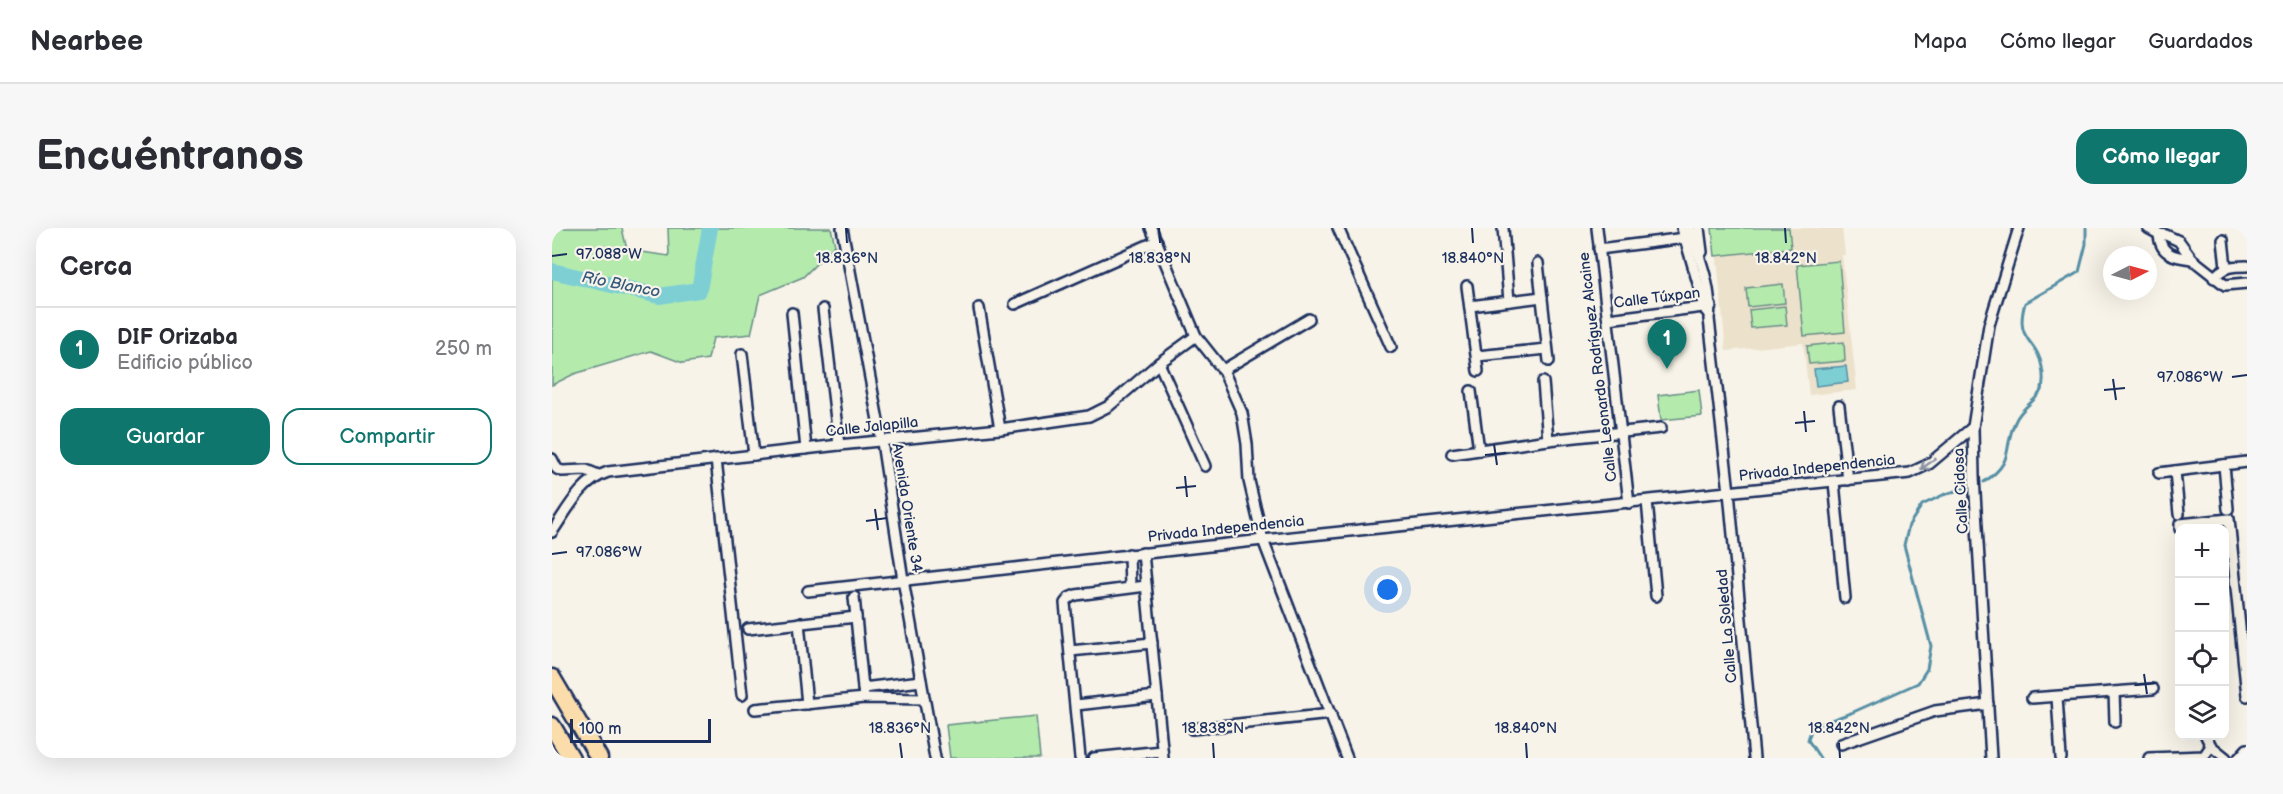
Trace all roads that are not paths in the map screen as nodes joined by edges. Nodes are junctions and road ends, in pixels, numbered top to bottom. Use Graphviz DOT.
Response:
graph roads {
  1 [pos="842,228"];
  2 [pos="1151,228"];
  3 [pos="1338,228"];
  4 [pos="1503,228"];
  5 [pos="1597,228"];
  6 [pos="1682,228"];
  7 [pos="1690,228"];
  8 [pos="1699,228"];
  9 [pos="2019,228"];
  10 [pos="2148,228"];
  11 [pos="2159,234"];
  12 [pos="1685,238"];
  13 [pos="2223,240"];
  14 [pos="1157,242"];
  15 [pos="1599,249"];
  16 [pos="2192,259"];
  17 [pos="1538,263"];
  18 [pos="2244,266"];
  19 [pos="2226,267"];
  20 [pos="2214,278"];
  21 [pos="1706,281"];
  22 [pos="2245,283"];
  23 [pos="1467,286"];
  24 [pos="1542,297"];
  25 [pos="1509,301"];
  26 [pos="1016,304"];
  27 [pos="1470,306"];
  28 [pos="1708,307"];
  29 [pos="979,308"];
  30 [pos="823,309"];
  31 [pos="792,313"];
  32 [pos="1309,319"];
  33 [pos="1608,319"];
  34 [pos="1196,336"];
  35 [pos="1391,347"];
  36 [pos="1547,349"];
  37 [pos="742,354"];
  38 [pos="1477,356"];
  39 [pos="1548,361"];
  40 [pos="1159,363"];
  41 [pos="1223,370"];
  42 [pos="1478,371"];
  43 [pos="1543,382"];
  44 [pos="1471,391"];
  45 [pos="1839,406"];
  46 [pos="1973,427"];
  47 [pos="1661,428"];
  48 [pos="1000,429"];
  49 [pos="1620,432"];
  50 [pos="1548,440"];
  51 [pos="882,442"];
  52 [pos="839,445"];
  53 [pos="807,449"];
  54 [pos="1479,450"];
  55 [pos="754,454"];
  56 [pos="1452,454"];
  57 [pos="552,459"];
  58 [pos="716,459"];
  59 [pos="2247,462"];
  60 [pos="2224,465"];
  61 [pos="1205,466"];
  62 [pos="2175,471"];
  63 [pos="2159,473"];
  64 [pos="598,475"];
  65 [pos="1848,480"];
  66 [pos="1834,482"];
  67 [pos="1729,492"];
  68 [pos="1647,501"];
  69 [pos="1629,503"];
  70 [pos="2229,514"];
  71 [pos="2180,522"];
  72 [pos="552,532"];
  73 [pos="1263,540"];
  74 [pos="1143,553"];
  75 [pos="1129,554"];
  76 [pos="903,580"];
  77 [pos="1146,586"];
  78 [pos="1130,587"];
  79 [pos="808,591"];
  80 [pos="1656,596"];
  81 [pos="854,597"];
  82 [pos="1845,598"];
  83 [pos="856,617"];
  84 [pos="799,623"];
  85 [pos="748,629"];
  86 [pos="1152,643"];
  87 [pos="1071,651"];
  88 [pos="552,678"];
  89 [pos="921,681"];
  90 [pos="2153,689"];
  91 [pos="2247,689"];
  92 [pos="2114,692"];
  93 [pos="864,693"];
  94 [pos="742,695"];
  95 [pos="1157,696"];
  96 [pos="2247,696"];
  97 [pos="2057,697"];
  98 [pos="2032,698"];
  99 [pos="924,699"];
  100 [pos="807,704"];
  101 [pos="1988,704"];
  102 [pos="1076,705"];
  103 [pos="755,709"];
  104 [pos="1331,714"];
  105 [pos="2115,722"];
  106 [pos="552,726"];
  107 [pos="1192,729"];
  108 [pos="2208,740"];
  109 [pos="1841,744"];
  110 [pos="2211,746"];
  111 [pos="2247,749"];
  112 [pos="1162,754"];
  113 [pos="2205,757"];
  114 [pos="571,758"];
  115 [pos="598,758"];
  116 [pos="935,758"];
  117 [pos="1080,758"];
  118 [pos="1094,758"];
  119 [pos="1347,758"];
  120 [pos="1754,758"];
  121 [pos="1991,758"];
  122 [pos="2061,758"];
  123 [pos="2156,758"];
  124 [pos="2226,758"];
  125 [pos="2239,758"];
  1 -- 51 [label="street, Avenida Oriente 34"];
  2 -- 14 [label="street"];
  3 -- 35 [label="street"];
  4 -- 25 [label="street"];
  5 -- 15 [label="street, Calle Leonardo Rodríguez Alcaine"];
  6 -- 12 [label="street"];
  7 -- 21 [label="street"];
  8 -- 21 [label="street"];
  9 -- 46 [label="street, Calle Cidosa"];
  10 -- 11 [label="street"];
  11 -- 16 [label="street"];
  11 -- 16 [label="street"];
  12 -- 15 [label="street"];
  12 -- 28 [label="street"];
  13 -- 19 [label="street"];
  14 -- 26 [label="street"];
  14 -- 34 [label="street"];
  15 -- 33 [label="street, Calle Leonardo Rodríguez Alcaine"];
  16 -- 20 [label="street"];
  17 -- 24 [label="street"];
  18 -- 19 [label="street"];
  18 -- 22 [label="street"];
  19 -- 20 [label="street"];
  20 -- 22 [label="street"];
  21 -- 28 [label="street"];
  23 -- 27 [label="street"];
  24 -- 25 [label="street"];
  24 -- 36 [label="street"];
  25 -- 27 [label="street"];
  27 -- 38 [label="street"];
  28 -- 33 [label="street, Calle Túxpan"];
  28 -- 67 [label="street, Calle La Soledad"];
  29 -- 48 [label="street"];
  30 -- 52 [label="street"];
  31 -- 53 [label="street"];
  32 -- 41 [label="street"];
  33 -- 49 [label="street, Calle Leonardo Rodríguez Alcaine"];
  34 -- 40 [label="street, Calle Jalapilla"];
  34 -- 41 [label="street"];
  36 -- 38 [label="street"];
  36 -- 39 [label="street"];
  37 -- 55 [label="street"];
  38 -- 42 [label="street"];
  40 -- 48 [label="street, Calle Jalapilla"];
  40 -- 61 [label="street"];
  41 -- 73 [label="street"];
  43 -- 50 [label="street"];
  44 -- 54 [label="street"];
  45 -- 65 [label="street"];
  46 -- 65 [label="street, Privada Independencia, one-way"];
  46 -- 101 [label="street, Calle Cidosa"];
  47 -- 49 [label="street"];
  48 -- 51 [label="street, Calle Jalapilla"];
  49 -- 50 [label="street"];
  49 -- 69 [label="street, Calle Leonardo Rodríguez Alcaine"];
  50 -- 54 [label="street"];
  51 -- 52 [label="street, Calle Jalapilla"];
  51 -- 76 [label="street, Avenida Oriente 34"];
  52 -- 53 [label="street, Calle Jalapilla"];
  53 -- 55 [label="street, Calle Jalapilla"];
  54 -- 56 [label="street"];
  55 -- 58 [label="street, Calle Jalapilla"];
  57 -- 64 [label="street, Calle Jalapilla"];
  58 -- 64 [label="street, Calle Jalapilla"];
  58 -- 94 [label="street"];
  59 -- 60 [label="street"];
  60 -- 62 [label="street"];
  60 -- 70 [label="street"];
  62 -- 63 [label="street"];
  62 -- 71 [label="street"];
  64 -- 72 [label="street"];
  65 -- 66 [label="street, Privada Independencia"];
  66 -- 67 [label="street, Privada Independencia"];
  66 -- 82 [label="street"];
  67 -- 68 [label="street, Privada Independencia"];
  67 -- 120 [label="street, Calle La Soledad"];
  68 -- 69 [label="street, Privada Independencia"];
  68 -- 80 [label="street"];
  69 -- 73 [label="street, Privada Independencia"];
  70 -- 71 [label="street"];
  70 -- 91 [label="street"];
  73 -- 74 [label="street, Privada Independencia"];
  73 -- 104 [label="street"];
  74 -- 75 [label="street, Privada Independencia"];
  74 -- 77 [label="street"];
  75 -- 76 [label="street, Privada Independencia"];
  75 -- 78 [label="street"];
  76 -- 79 [label="street, Privada Independencia"];
  76 -- 89 [label="street, Avenida Oriente 34"];
  77 -- 78 [label="street"];
  77 -- 86 [label="street"];
  78 -- 87 [label="street"];
  81 -- 83 [label="street"];
  83 -- 84 [label="street"];
  83 -- 93 [label="street"];
  84 -- 85 [label="street"];
  84 -- 100 [label="street"];
  86 -- 87 [label="street"];
  86 -- 95 [label="street"];
  87 -- 102 [label="street"];
  88 -- 115 [label="highway"];
  89 -- 93 [label="street"];
  89 -- 99 [label="street, Avenida Oriente 34"];
  90 -- 92 [label="street"];
  91 -- 96 [label="street"];
  92 -- 97 [label="street"];
  92 -- 105 [label="street"];
  93 -- 99 [label="street"];
  93 -- 100 [label="street"];
  95 -- 102 [label="street"];
  95 -- 112 [label="street"];
  97 -- 98 [label="street"];
  97 -- 122 [label="street"];
  99 -- 116 [label="street, Avenida Oriente 34"];
  100 -- 103 [label="street"];
  101 -- 109 [label="street"];
  101 -- 121 [label="street, Calle Cidosa"];
  102 -- 117 [label="street"];
  104 -- 107 [label="street"];
  104 -- 119 [label="street"];
  106 -- 114 [label="highway"];
  108 -- 110 [label="street"];
  110 -- 113 [label="street"];
  110 -- 124 [label="street"];
  111 -- 125 [label="street"];
  112 -- 118 [label="street"];
  113 -- 123 [label="street"];
}
